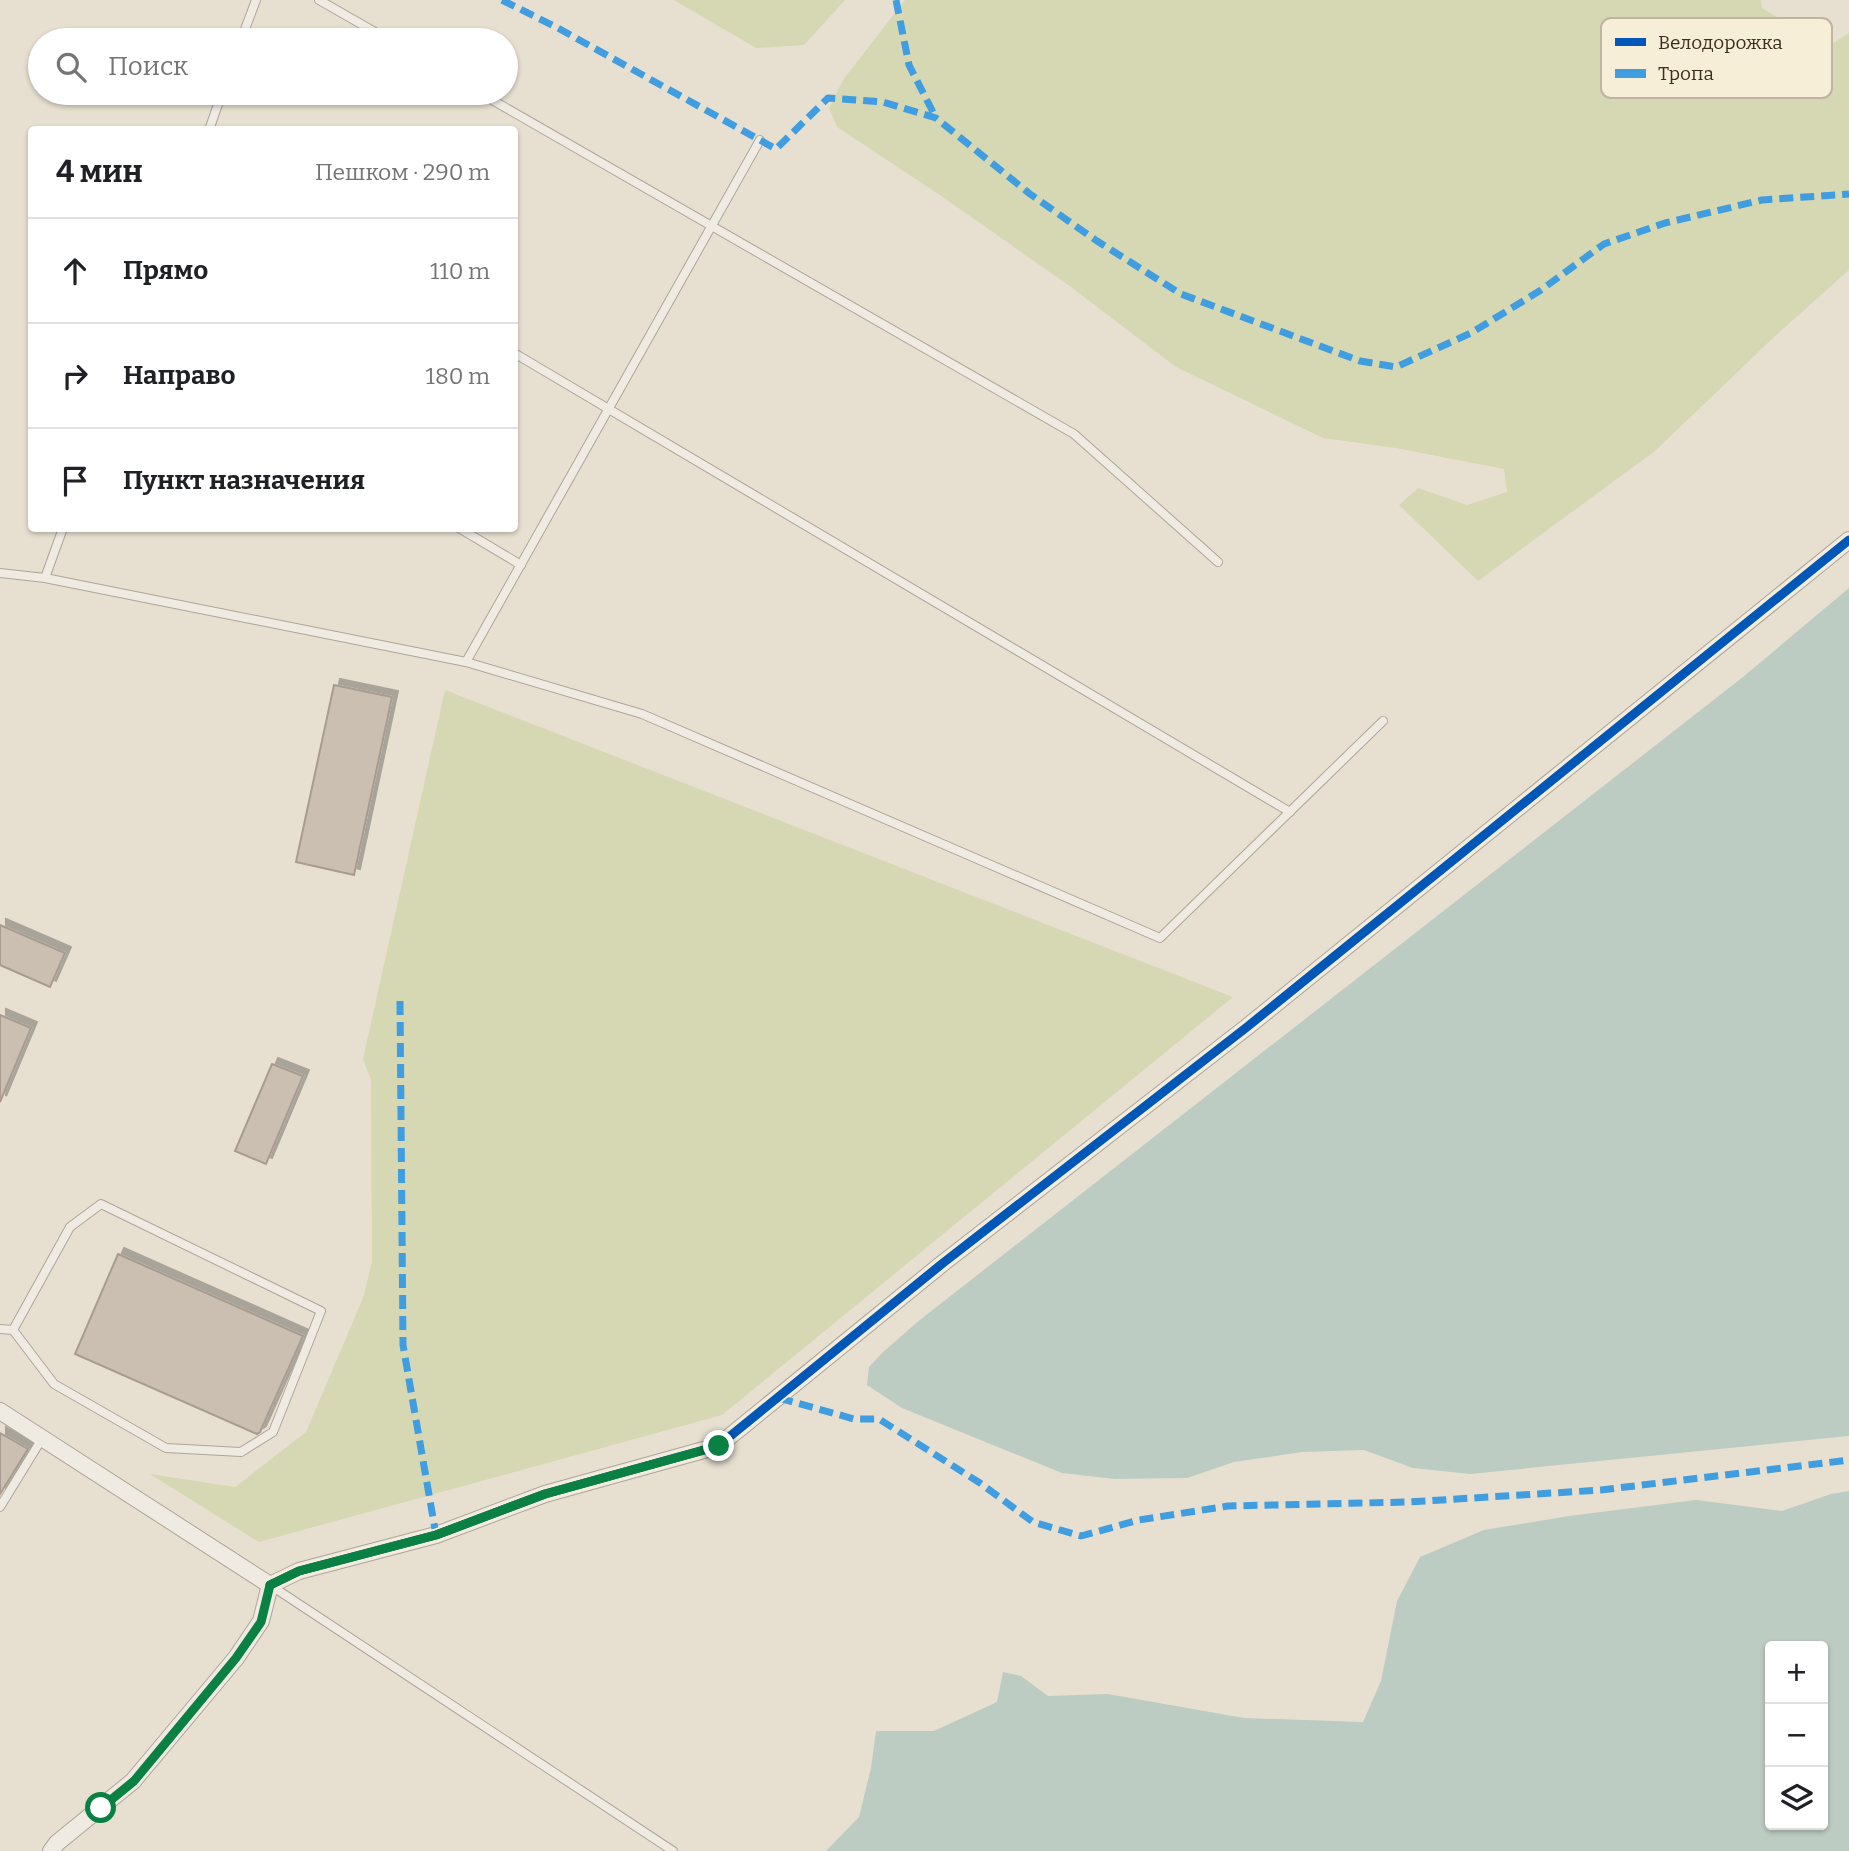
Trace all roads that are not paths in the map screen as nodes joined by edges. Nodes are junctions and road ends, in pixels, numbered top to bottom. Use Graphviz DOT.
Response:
graph roads {
  1 [pos="256,0"];
  2 [pos="318,0"];
  3 [pos="246,28"];
  4 [pos="368,28"];
  5 [pos="218,105"];
  6 [pos="501,105"];
  7 [pos="210,126"];
  8 [pos="760,140"];
  9 [pos="712,226"];
  10 [pos="518,355"];
  11 [pos="609,409"];
  12 [pos="62,532"];
  13 [pos="466,532"];
  14 [pos="1849,540"];
  15 [pos="1218,562"];
  16 [pos="521,565"];
  17 [pos="0,573"];
  18 [pos="45,578"];
  19 [pos="466,662"];
  20 [pos="1383,721"];
  21 [pos="1290,812"];
  22 [pos="0,1329"];
  23 [pos="13,1331"];
  24 [pos="0,1411"];
  25 [pos="43,1437"];
  26 [pos="0,1507"];
  27 [pos="270,1585"];
  28 [pos="51,1851"];
  29 [pos="673,1851"];
  1 -- 3 [label="lane"];
  2 -- 4 [label="lane"];
  5 -- 7 [label="lane"];
  6 -- 9 [label="lane"];
  8 -- 9 [label="lane"];
  9 -- 11 [label="lane"];
  9 -- 15 [label="lane"];
  10 -- 11 [label="lane"];
  11 -- 16 [label="lane"];
  11 -- 21 [label="lane"];
  12 -- 18 [label="lane"];
  13 -- 16 [label="lane"];
  14 -- 27 [label="street"];
  16 -- 19 [label="lane"];
  17 -- 18 [label="lane"];
  18 -- 19 [label="lane"];
  19 -- 21 [label="lane"];
  20 -- 21 [label="lane"];
  22 -- 23 [label="lane"];
  23 -- 23 [label="lane"];
  24 -- 25 [label="street"];
  25 -- 26 [label="lane"];
  25 -- 27 [label="street"];
  27 -- 28 [label="street"];
  27 -- 29 [label="lane"];
}
